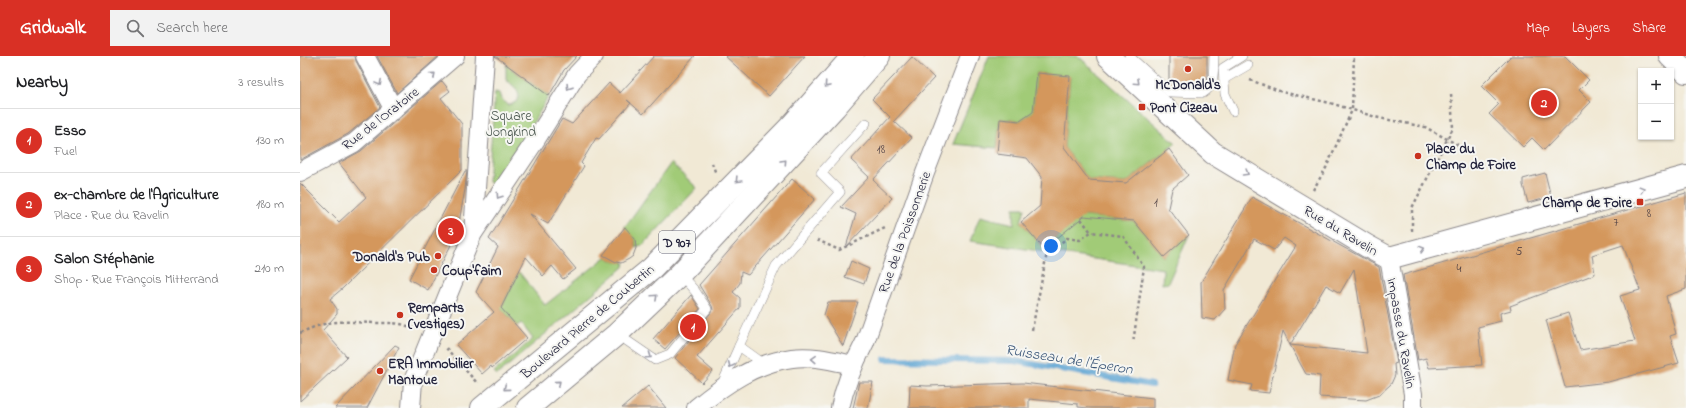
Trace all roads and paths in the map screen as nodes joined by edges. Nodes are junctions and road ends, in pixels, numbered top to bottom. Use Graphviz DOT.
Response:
graph roads {
  1 [pos="365,56"];
  2 [pos="456,56"];
  3 [pos="485,56"];
  4 [pos="594,56"];
  5 [pos="852,56"];
  6 [pos="879,56"];
  7 [pos="970,56"];
  8 [pos="1108,56"];
  9 [pos="1129,56"];
  10 [pos="1214,56"];
  11 [pos="1242,56"];
  12 [pos="1354,56"];
  13 [pos="1670,56"];
  14 [pos="1248,65"];
  15 [pos="1686,72"];
  16 [pos="1224,79"];
  17 [pos="1248,80"];
  18 [pos="1451,94"];
  19 [pos="394,110"];
  20 [pos="1233,110"];
  21 [pos="1352,110"];
  22 [pos="866,123"];
  23 [pos="1448,140"];
  24 [pos="1470,151"];
  25 [pos="300,172"];
  26 [pos="1686,177"];
  27 [pos="1313,191"];
  28 [pos="911,215"];
  29 [pos="1081,219"];
  30 [pos="1091,232"];
  31 [pos="474,233"];
  32 [pos="803,234"];
  33 [pos="1054,241"];
  34 [pos="1057,246"];
  35 [pos="1413,252"];
  36 [pos="1389,258"];
  37 [pos="680,274"];
  38 [pos="1032,330"];
  39 [pos="300,333"];
  40 [pos="617,334"];
  41 [pos="429,338"];
  42 [pos="1133,343"];
  43 [pos="739,346"];
  44 [pos="764,364"];
  45 [pos="853,365"];
  46 [pos="481,380"];
  47 [pos="721,387"];
  48 [pos="1413,401"];
  49 [pos="411,408"];
  50 [pos="482,408"];
  51 [pos="528,408"];
  52 [pos="696,408"];
  53 [pos="840,408"];
  1 -- 19 [label="street, one-way"];
  19 -- 2 [label="street, Rue de l'Oratoire, one-way"];
  3 -- 31 [label="street"];
  4 -- 31 [label="street, one-way"];
  5 -- 50 [label="main road, Boulevard Pierre de Coubertin / D 907, one-way"];
  37 -- 6 [label="main road, Boulevard Pierre de Coubertin / D 907, one-way"];
  7 -- 28 [label="street, Rue de la Poissonnerie"];
  8 -- 36 [label="main road, Rue du Ravelin, one-way"];
  9 -- 10 [label="lane"];
  11 -- 16 [label="lane"];
  12 -- 21 [label="path"];
  13 -- 15 [label="main road"];
  14 -- 16 [label="lane"];
  16 -- 20 [label="lane"];
  17 -- 21 [label="path"];
  18 -- 23 [label="path"];
  19 -- 25 [label="street, Rue de l'Oratoire"];
  21 -- 23 [label="path"];
  21 -- 27 [label="path"];
  22 -- 32 [label="lane"];
  23 -- 24 [label="path"];
  23 -- 35 [label="path"];
  35 -- 26 [label="main road, Rue du Ravelin, one-way"];
  28 -- 32 [label="path"];
  28 -- 45 [label="street, Rue de la Poissonnerie"];
  29 -- 30 [label="path"];
  30 -- 34 [label="path"];
  30 -- 42 [label="path"];
  31 -- 41 [label="street"];
  32 -- 43 [label="lane"];
  33 -- 34 [label="path"];
  34 -- 38 [label="path"];
  35 -- 36 [label="main road, Rue du Ravelin"];
  36 -- 48 [label="street, Impasse du Ravelin"];
  40 -- 37 [label="main road, Boulevard Pierre de Coubertin / D 907, one-way"];
  40 -- 37 [label="lane, one-way"];
  39 -- 41 [label="path"];
  51 -- 40 [label="main road, Boulevard Pierre de Coubertin / D 907, one-way"];
  41 -- 46 [label="path"];
  41 -- 49 [label="street"];
  43 -- 44 [label="lane"];
  43 -- 47 [label="lane, one-way"];
  45 -- 44 [label="street, one-way"];
  44 -- 47 [label="street"];
  45 -- 53 [label="street, Rue de la Poissonnerie"];
  47 -- 52 [label="street"];
}
